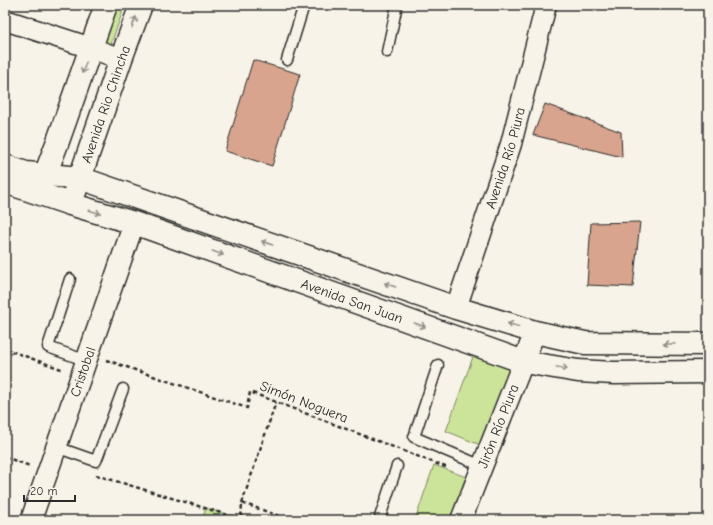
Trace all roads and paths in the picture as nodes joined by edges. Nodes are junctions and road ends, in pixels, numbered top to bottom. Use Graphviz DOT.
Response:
graph roads {
  1 [pos="106,5"];
  2 [pos="140,5"];
  3 [pos="304,5"];
  4 [pos="397,5"];
  5 [pos="546,5"];
  6 [pos="5,20"];
  7 [pos="91,48"];
  8 [pos="387,52"];
  9 [pos="121,59"];
  10 [pos="287,60"];
  11 [pos="5,166"];
  12 [pos="80,178"];
  13 [pos="5,182"];
  14 [pos="42,184"];
  15 [pos="70,204"];
  16 [pos="134,223"];
  17 [pos="70,279"];
  18 [pos="456,308"];
  19 [pos="535,332"];
  20 [pos="708,344"];
  21 [pos="5,349"];
  22 [pos="524,362"];
  23 [pos="85,364"];
  24 [pos="438,364"];
  25 [pos="708,372"];
  26 [pos="123,389"];
  27 [pos="276,402"];
  28 [pos="56,447"];
  29 [pos="5,457"];
  30 [pos="397,466"];
  31 [pos="48,472"];
  32 [pos="480,473"];
  33 [pos="96,475"];
  34 [pos="242,503"];
  35 [pos="31,520"];
  36 [pos="291,520"];
  37 [pos="379,520"];
  38 [pos="461,520"];
  1 -- 7 [label="street"];
  9 -- 2 [label="street, Avenida Rio Chincha, one-way"];
  3 -- 10 [label="lane"];
  4 -- 8 [label="lane"];
  5 -- 18 [label="street, Avenida Río Piura"];
  6 -- 7 [label="street"];
  7 -- 9 [label="street"];
  7 -- 14 [label="street, one-way"];
  9 -- 12 [label="street, Avenida Rio Chincha"];
  11 -- 14 [label="street, Avenida San Juan"];
  12 -- 14 [label="street, Avenida San Juan"];
  12 -- 15 [label="street, Avenida Rio Chincha"];
  18 -- 12 [label="street, Avenida San Juan, one-way"];
  13 -- 14 [label="street, Avenida San Juan"];
  14 -- 15 [label="street, Avenida San Juan"];
  15 -- 16 [label="street, Avenida San Juan, one-way"];
  16 -- 22 [label="street, Avenida San Juan, one-way"];
  16 -- 23 [label="street, Cristobal"];
  17 -- 23 [label="lane"];
  19 -- 18 [label="street, Avenida San Juan, one-way"];
  20 -- 19 [label="street, Avenida San Juan, one-way"];
  19 -- 22 [label="street, Jirón Río Piura"];
  21 -- 23 [label="path, Simón Noguera"];
  22 -- 25 [label="street, Avenida San Juan, one-way"];
  22 -- 32 [label="street, Jirón Río Piura"];
  23 -- 27 [label="path, Simón Noguera"];
  23 -- 28 [label="street, Cristobal"];
  24 -- 32 [label="lane"];
  26 -- 28 [label="lane"];
  27 -- 32 [label="path, Simón Noguera"];
  27 -- 34 [label="path"];
  28 -- 31 [label="street, Cristobal"];
  29 -- 31 [label="path"];
  30 -- 37 [label="lane"];
  31 -- 35 [label="street, Cristobal"];
  32 -- 38 [label="street, Jirón Río Piura"];
  33 -- 34 [label="path"];
  34 -- 36 [label="path"];
}
